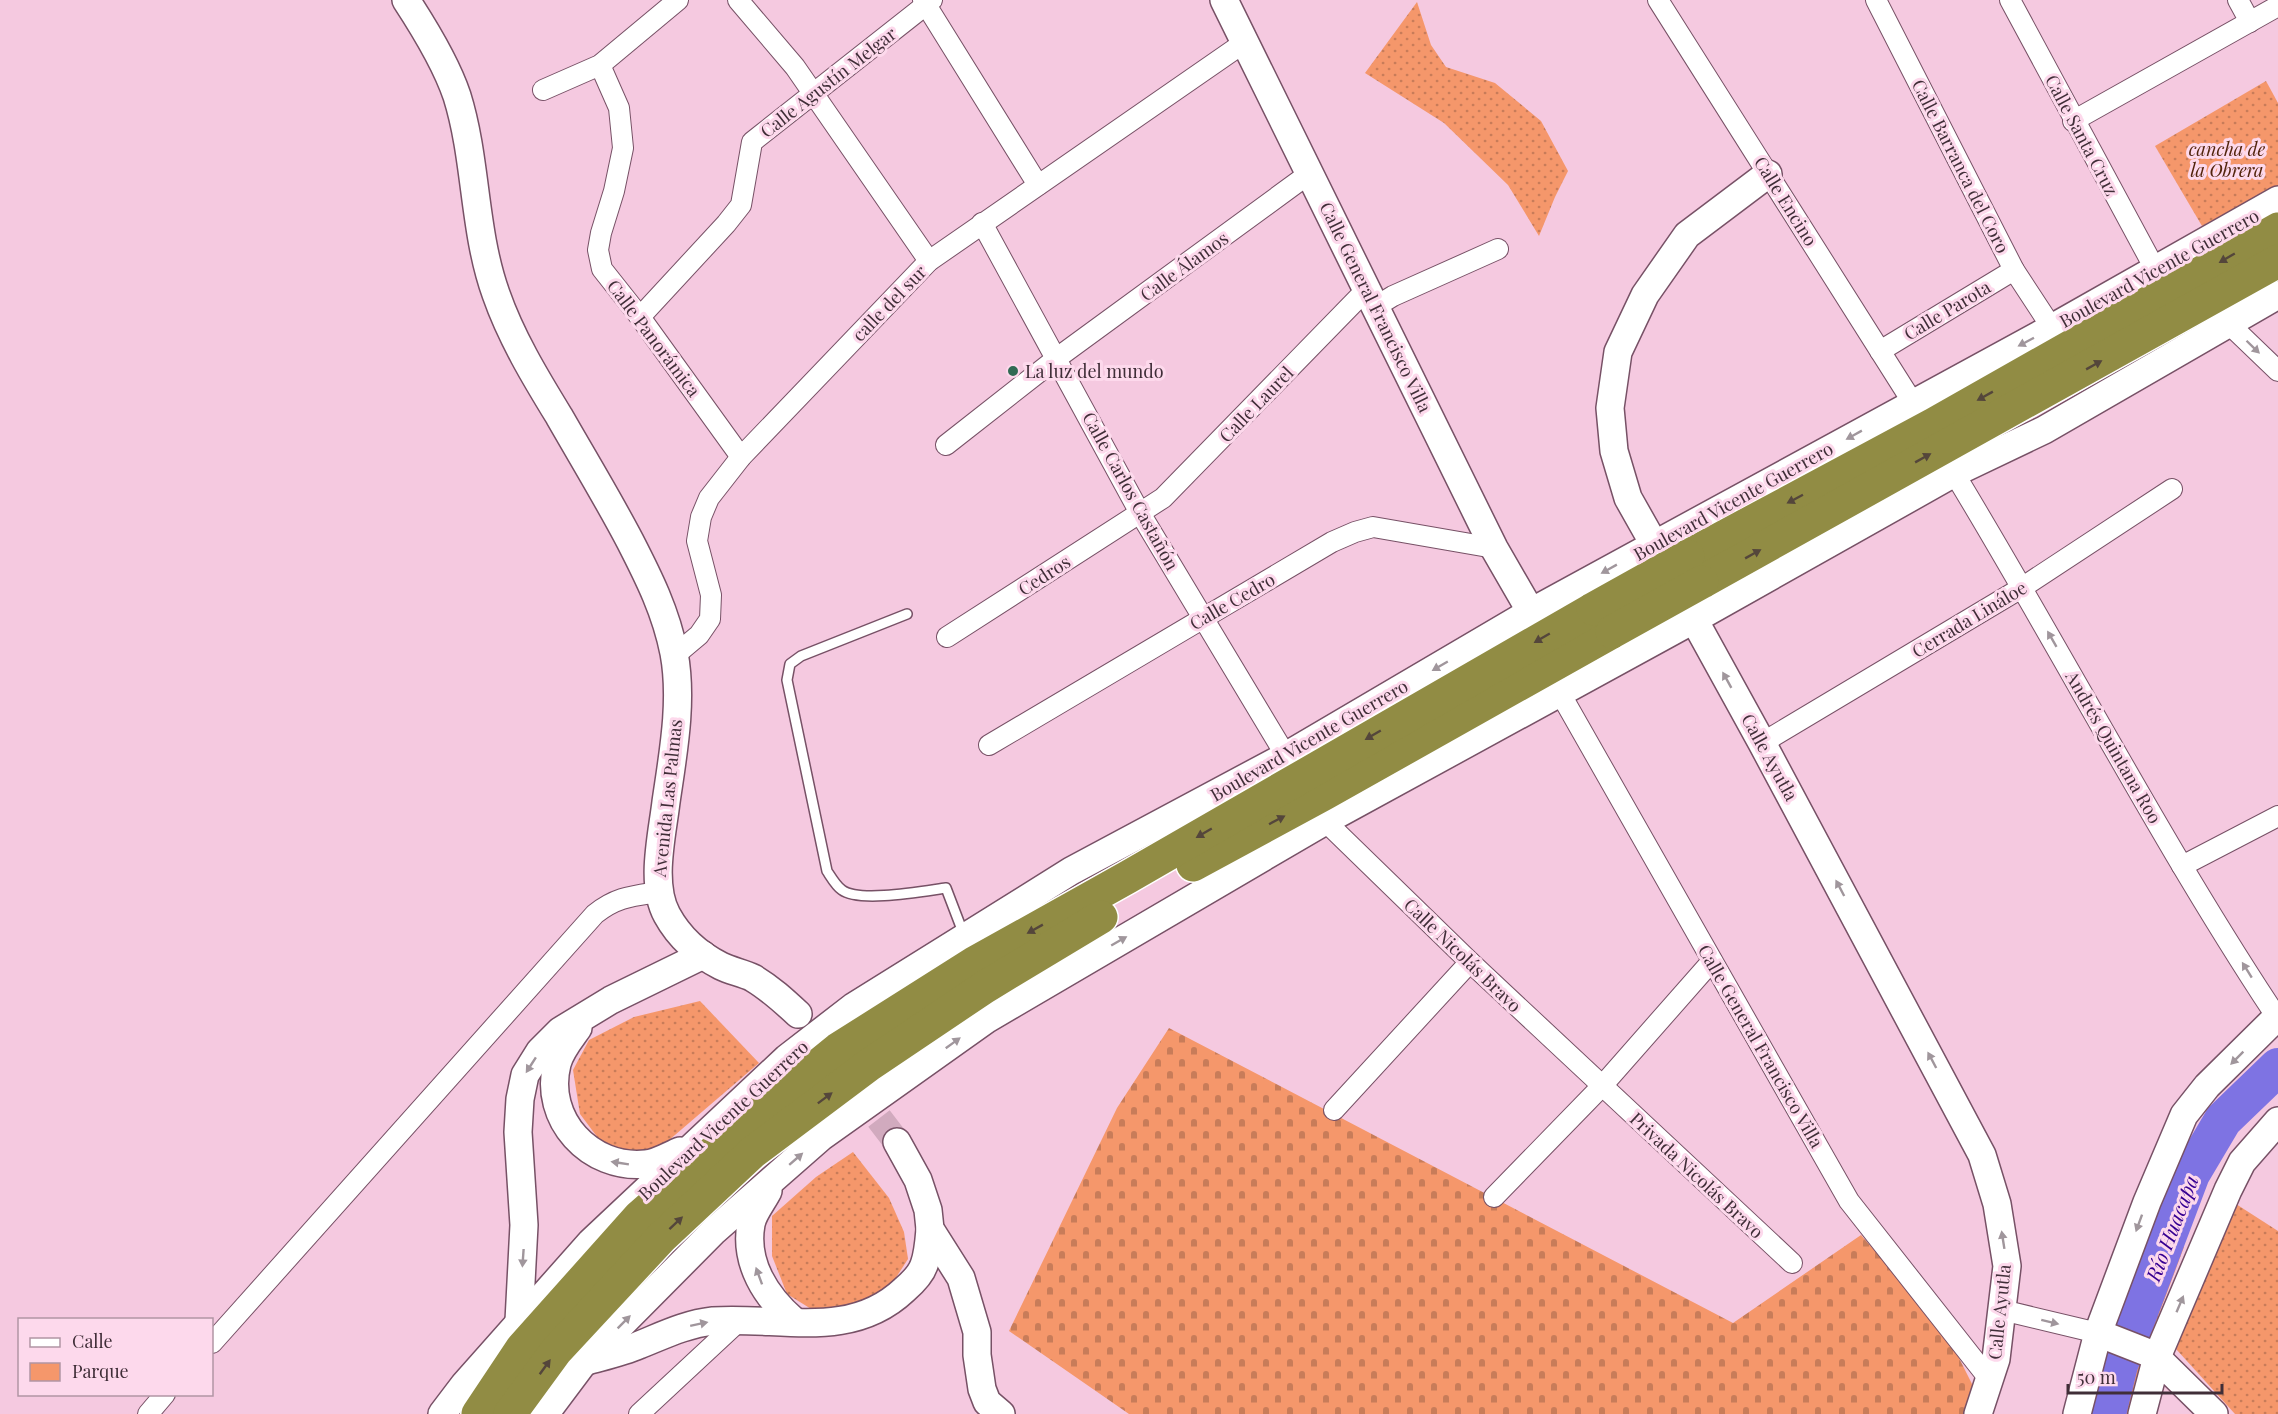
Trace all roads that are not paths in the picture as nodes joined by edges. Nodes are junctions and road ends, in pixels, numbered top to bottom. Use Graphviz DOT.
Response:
graph roads {
  1 [pos="406,0"];
  2 [pos="678,0"];
  3 [pos="738,0"];
  4 [pos="1658,0"];
  5 [pos="1876,0"];
  6 [pos="2010,0"];
  7 [pos="2238,0"];
  8 [pos="927,2"];
  9 [pos="1227,2"];
  10 [pos="2278,6"];
  11 [pos="2250,22"];
  12 [pos="1245,42"];
  13 [pos="600,65"];
  14 [pos="543,90"];
  15 [pos="813,93"];
  16 [pos="2073,121"];
  17 [pos="1310,173"];
  18 [pos="1768,174"];
  19 [pos="1038,185"];
  20 [pos="2278,200"];
  21 [pos="982,223"];
  22 [pos="2278,229"];
  23 [pos="1498,249"];
  24 [pos="929,261"];
  25 [pos="2278,261"];
  26 [pos="2155,269"];
  27 [pos="2014,270"];
  28 [pos="2278,295"];
  29 [pos="1371,298"];
  30 [pos="640,317"];
  31 [pos="2228,323"];
  32 [pos="2052,328"];
  33 [pos="1880,351"];
  34 [pos="1057,358"];
  35 [pos="2278,371"];
  36 [pos="1913,403"];
  37 [pos="946,445"];
  38 [pos="741,457"];
  39 [pos="1954,473"];
  40 [pos="2172,489"];
  41 [pos="1140,513"];
  42 [pos="1654,544"];
  43 [pos="1494,548"];
  44 [pos="1695,569"];
  45 [pos="2023,587"];
  46 [pos="1531,612"];
  47 [pos="907,614"];
  48 [pos="1203,618"];
  49 [pos="1603,620"];
  50 [pos="1693,620"];
  51 [pos="947,637"];
  52 [pos="674,656"];
  53 [pos="1560,693"];
  54 [pos="1762,743"];
  55 [pos="989,745"];
  56 [pos="1286,756"];
  57 [pos="2278,816"];
  58 [pos="1325,821"];
  59 [pos="2182,866"];
  60 [pos="658,892"];
  61 [pos="964,937"];
  62 [pos="703,955"];
  63 [pos="1712,961"];
  64 [pos="1470,963"];
  65 [pos="589,1012"];
  66 [pos="798,1014"];
  67 [pos="2278,1018"];
  68 [pos="1602,1086"];
  69 [pos="1334,1110"];
  70 [pos="2278,1121"];
  71 [pos="897,1142"];
  72 [pos="695,1144"];
  73 [pos="774,1179"];
  74 [pos="1494,1197"];
  75 [pos="930,1229"];
  76 [pos="1792,1263"];
  77 [pos="2002,1310"];
  78 [pos="738,1322"];
  79 [pos="794,1322"];
  80 [pos="521,1335"];
  81 [pos="2104,1336"];
  82 [pos="213,1342"];
  83 [pos="2156,1356"];
  84 [pos="584,1362"];
  85 [pos="1989,1380"];
  86 [pos="164,1396"];
  87 [pos="148,1414"];
  88 [pos="442,1414"];
  89 [pos="462,1414"];
  90 [pos="478,1414"];
  91 [pos="510,1414"];
  92 [pos="545,1414"];
  93 [pos="639,1414"];
  94 [pos="1001,1414"];
  95 [pos="1978,1414"];
  96 [pos="2077,1414"];
  97 [pos="2142,1414"];
  98 [pos="2214,1414"];
  1 -- 52 [label="main road, Avenida Las Palmas"];
  2 -- 13 [label="street"];
  3 -- 15 [label="street"];
  4 -- 18 [label="street, Calle Encino"];
  5 -- 27 [label="street, Calle Barranca del Coro"];
  6 -- 16 [label="street, Calle Santa Cruz"];
  7 -- 11 [label="street"];
  8 -- 15 [label="street, Calle Agustín Melgar"];
  8 -- 19 [label="street"];
  9 -- 12 [label="main road, Calle General Francisco Villa"];
  10 -- 11 [label="street"];
  11 -- 16 [label="street"];
  12 -- 17 [label="main road, Calle General Francisco Villa"];
  12 -- 19 [label="street, calle del sur"];
  13 -- 14 [label="street"];
  13 -- 30 [label="street, Calle Panorámica"];
  15 -- 24 [label="street"];
  15 -- 30 [label="street, Calle Agustín Melgar"];
  16 -- 26 [label="street, Calle Santa Cruz"];
  17 -- 29 [label="main road, Calle General Francisco Villa"];
  17 -- 34 [label="street, Calle Álamos"];
  18 -- 33 [label="street, Calle Encino"];
  18 -- 42 [label="main road, Calle Ayutla"];
  19 -- 21 [label="street, calle del sur"];
  20 -- 26 [label="main road, Boulevard Vicente Guerrero"];
  21 -- 24 [label="street, calle del sur"];
  21 -- 34 [label="street, Calle Carlos Castañón"];
  22 -- 44 [label="highway, Boulevard Vicente Guerrero, one-way"];
  23 -- 29 [label="street, Calle Laurel"];
  24 -- 38 [label="street, calle del sur"];
  44 -- 25 [label="highway, Boulevard Vicente Guerrero, one-way"];
  26 -- 32 [label="main road, Boulevard Vicente Guerrero"];
  27 -- 32 [label="street, Calle Barranca del Coro"];
  27 -- 33 [label="street, Calle Parota"];
  28 -- 31 [label="main road"];
  29 -- 41 [label="street, Calle Laurel"];
  29 -- 43 [label="main road, Calle General Francisco Villa"];
  30 -- 38 [label="street, Calle Panorámica"];
  31 -- 35 [label="street, one-way"];
  31 -- 39 [label="main road"];
  32 -- 36 [label="main road, Boulevard Vicente Guerrero, one-way"];
  33 -- 36 [label="street, Calle Encino"];
  34 -- 37 [label="street, Calle Álamos"];
  34 -- 41 [label="street, Calle Carlos Castañón"];
  36 -- 42 [label="main road, Boulevard Vicente Guerrero, one-way"];
  38 -- 52 [label="street, calle del sur"];
  39 -- 45 [label="street, Andrés Quintana Roo"];
  39 -- 50 [label="main road"];
  40 -- 45 [label="street, Cerrada Lináloe"];
  41 -- 48 [label="street, Calle Carlos Castañón"];
  41 -- 51 [label="street, Cedros"];
  42 -- 46 [label="main road, Boulevard Vicente Guerrero, one-way"];
  42 -- 50 [label="main road, Calle Ayutla"];
  43 -- 46 [label="main road, Calle General Francisco Villa"];
  43 -- 48 [label="street, Calle Cedro"];
  44 -- 49 [label="highway, Boulevard Vicente Guerrero, bridge"];
  45 -- 54 [label="street, Cerrada Lináloe"];
  59 -- 45 [label="street, Andrés Quintana Roo, one-way"];
  46 -- 56 [label="main road, Boulevard Vicente Guerrero, one-way"];
  47 -- 61 [label="lane"];
  48 -- 55 [label="street, Calle Cedro"];
  48 -- 56 [label="street, Calle Carlos Castañón"];
  49 -- 80 [label="highway, Boulevard Vicente Guerrero, one-way"];
  91 -- 49 [label="highway, Boulevard Vicente Guerrero, one-way"];
  50 -- 53 [label="main road"];
  54 -- 50 [label="main road, Calle Ayutla, one-way"];
  52 -- 60 [label="main road, Avenida Las Palmas"];
  53 -- 58 [label="main road"];
  53 -- 63 [label="street, Calle General Francisco Villa"];
  77 -- 54 [label="main road, Calle Ayutla, one-way"];
  56 -- 61 [label="main road, Boulevard Vicente Guerrero"];
  57 -- 59 [label="street"];
  58 -- 64 [label="street, Calle Nicolás Bravo"];
  73 -- 58 [label="main road, one-way"];
  67 -- 59 [label="street, Andrés Quintana Roo, one-way"];
  60 -- 62 [label="main road, Avenida Las Palmas"];
  60 -- 82 [label="street"];
  61 -- 72 [label="main road, Boulevard Vicente Guerrero"];
  62 -- 65 [label="main road"];
  62 -- 66 [label="main road, Avenida Las Palmas"];
  63 -- 68 [label="street"];
  63 -- 85 [label="street, Calle General Francisco Villa"];
  64 -- 68 [label="street, Calle Nicolás Bravo"];
  64 -- 69 [label="street"];
  72 -- 65 [label="main road, one-way"];
  65 -- 80 [label="main road, one-way"];
  67 -- 81 [label="main road, one-way"];
  68 -- 74 [label="street"];
  68 -- 76 [label="street, Privada Nicolás Bravo"];
  83 -- 70 [label="main road, one-way"];
  71 -- 75 [label="main road"];
  72 -- 80 [label="main road, Boulevard Vicente Guerrero"];
  79 -- 73 [label="main road, one-way"];
  84 -- 73 [label="main road, one-way"];
  75 -- 79 [label="main road"];
  75 -- 94 [label="main road"];
  77 -- 81 [label="street, one-way"];
  77 -- 85 [label="main road, Calle Ayutla"];
  78 -- 79 [label="main road"];
  84 -- 78 [label="main road, one-way"];
  78 -- 93 [label="street"];
  80 -- 88 [label="main road, Boulevard Vicente Guerrero"];
  80 -- 89 [label="highway"];
  80 -- 90 [label="highway, Boulevard Vicente Guerrero"];
  81 -- 83 [label="main road"];
  81 -- 96 [label="main road"];
  83 -- 97 [label="main road"];
  83 -- 98 [label="main road"];
  84 -- 92 [label="main road"];
  85 -- 95 [label="main road, Calle Ayutla"];
  86 -- 87 [label="street"];
}
